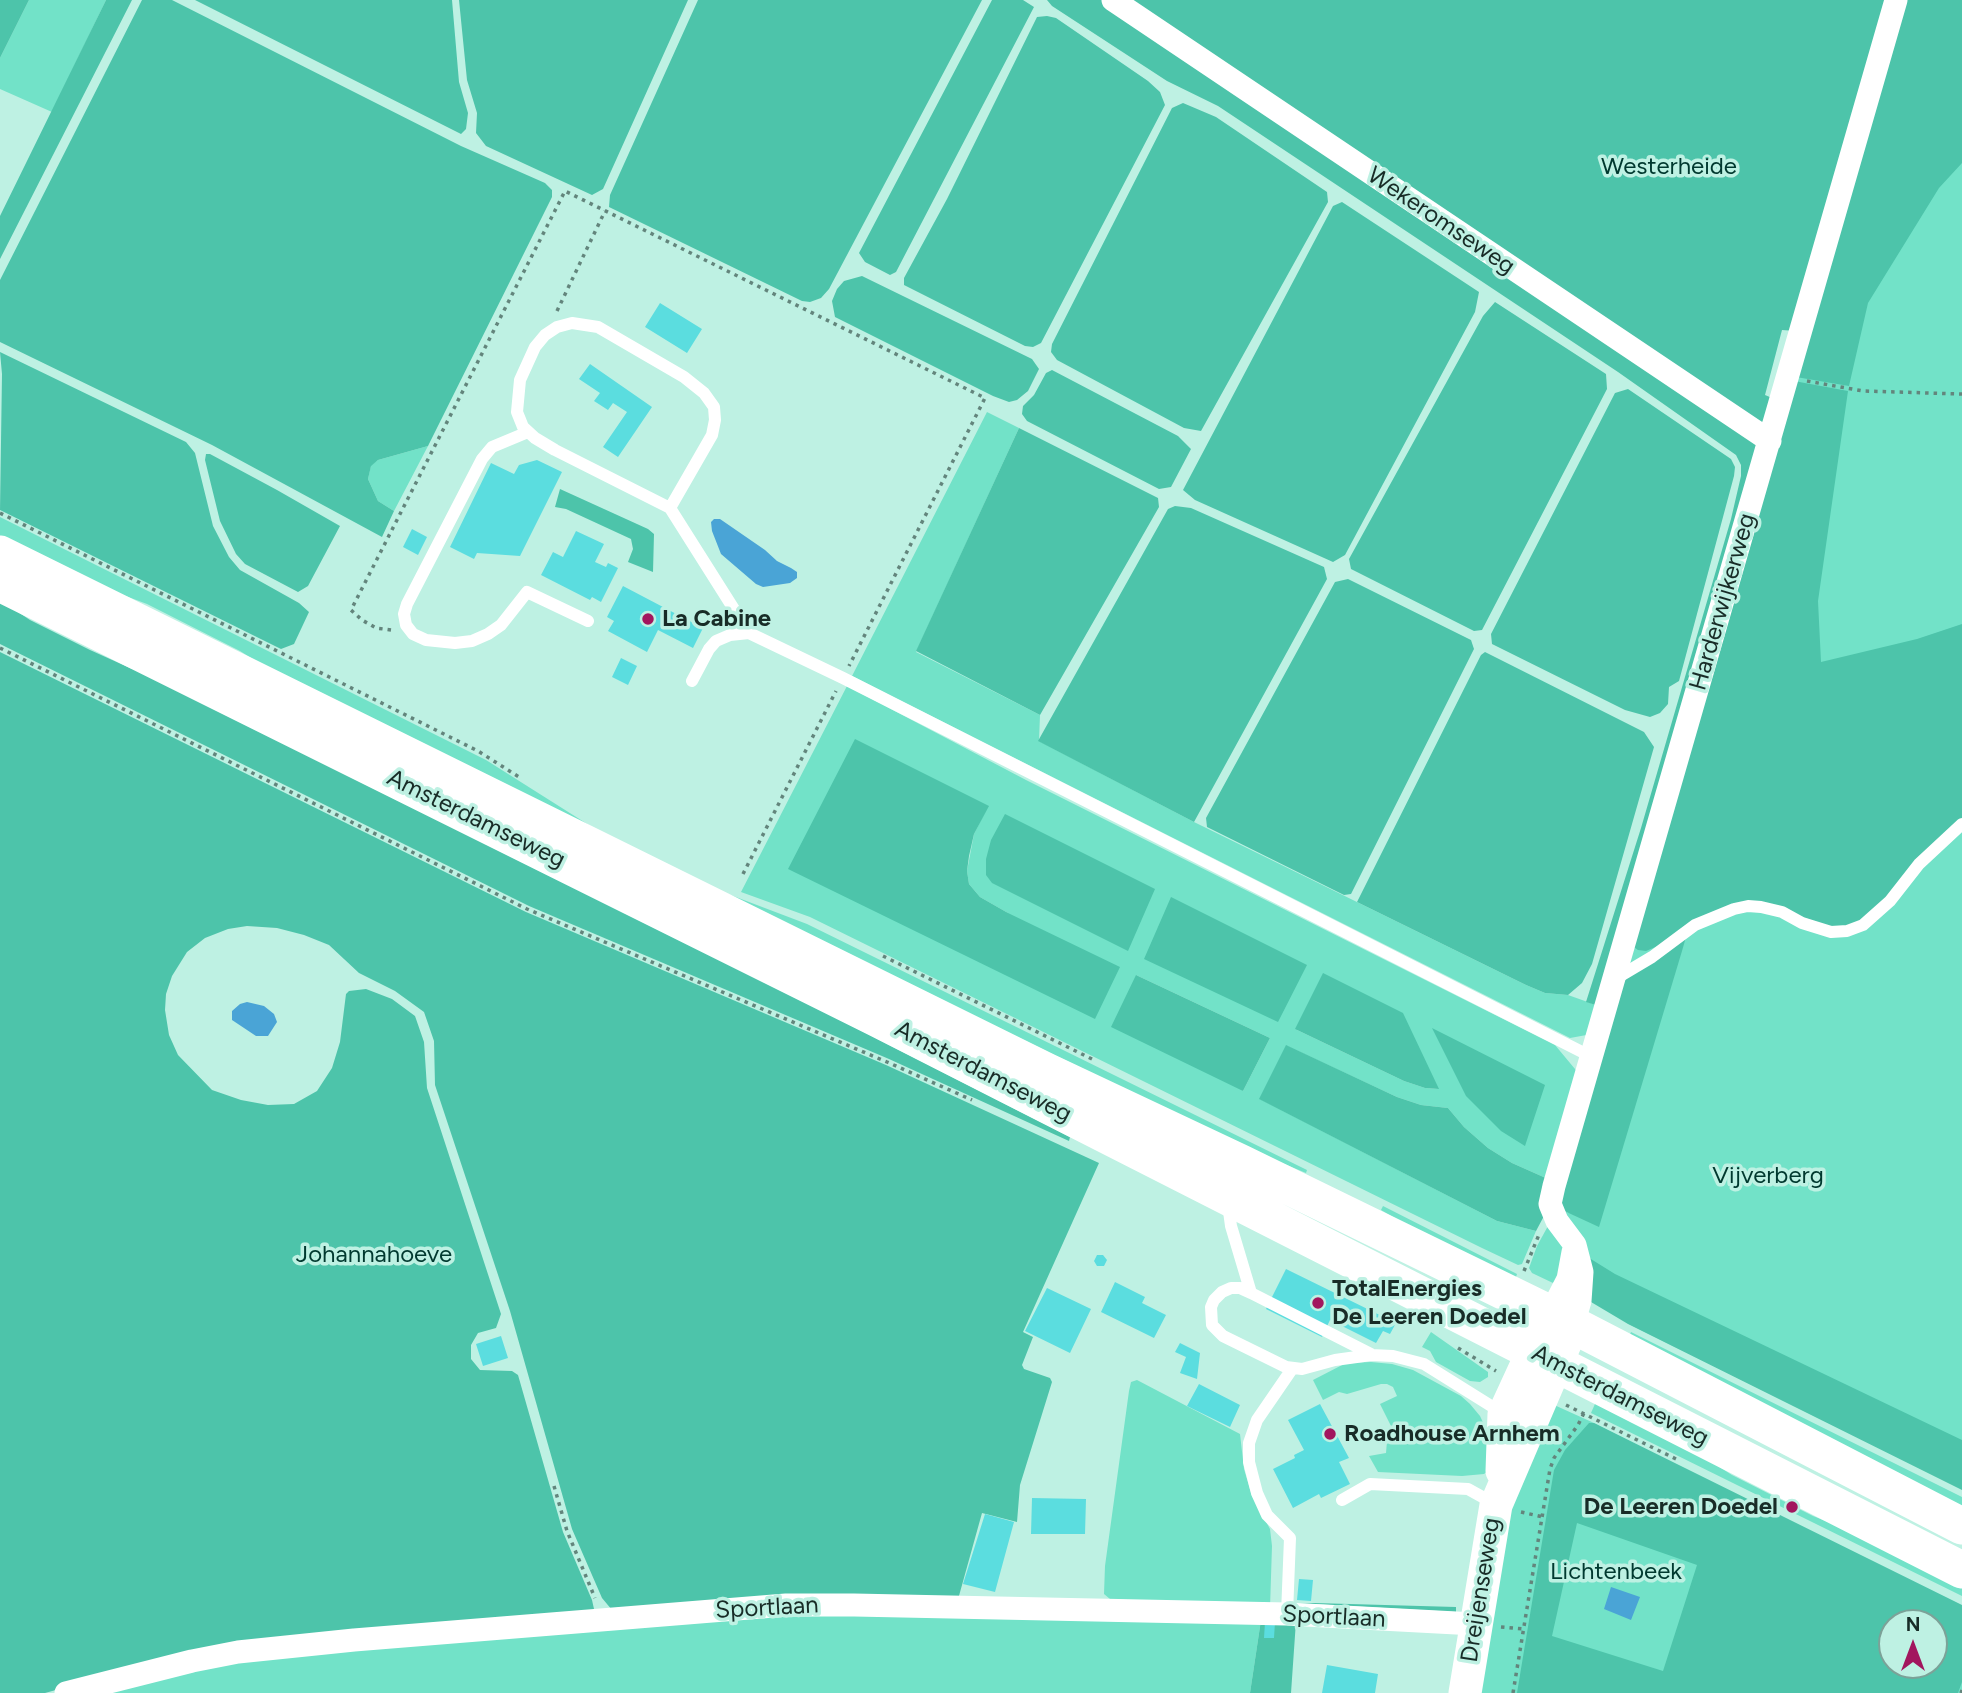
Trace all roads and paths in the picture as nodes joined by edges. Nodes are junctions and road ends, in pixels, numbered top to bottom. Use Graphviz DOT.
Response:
graph roads {
  1 [pos="1113,0"];
  2 [pos="1896,0"];
  3 [pos="605,211"];
  4 [pos="545,335"];
  5 [pos="1789,378"];
  6 [pos="1962,394"];
  7 [pos="528,432"];
  8 [pos="1770,442"];
  9 [pos="670,508"];
  10 [pos="0,513"];
  11 [pos="0,554"];
  12 [pos="0,583"];
  13 [pos="588,621"];
  14 [pos="406,625"];
  15 [pos="749,633"];
  16 [pos="0,648"];
  17 [pos="843,678"];
  18 [pos="692,681"];
  19 [pos="528,783"];
  20 [pos="1962,824"];
  21 [pos="743,874"];
  22 [pos="880,955"];
  23 [pos="1613,980"];
  24 [pos="1592,1057"];
  25 [pos="1102,1064"];
  26 [pos="978,1103"];
  27 [pos="1226,1196"];
  28 [pos="1550,1204"];
  29 [pos="1524,1272"];
  30 [pos="1251,1293"];
  31 [pos="1562,1319"];
  32 [pos="1452,1343"];
  33 [pos="1371,1355"];
  34 [pos="1292,1369"];
  35 [pos="1538,1372"];
  36 [pos="1584,1413"];
  37 [pos="1516,1421"];
  38 [pos="1677,1459"];
  39 [pos="554,1486"];
  40 [pos="1499,1496"];
  41 [pos="1342,1500"];
  42 [pos="1962,1526"];
  43 [pos="1962,1570"];
  44 [pos="1287,1614"];
  45 [pos="604,1620"];
  46 [pos="1475,1624"];
  47 [pos="66,1693"];
  48 [pos="1465,1693"];
  49 [pos="1513,1693"];
  1 -- 8 [label="street, Wekeromseweg"];
  2 -- 5 [label="street, Harderwijkerweg"];
  3 -- 4 [label="path"];
  3 -- 14 [label="path"];
  3 -- 17 [label="path"];
  4 -- 7 [label="lane"];
  4 -- 9 [label="lane"];
  5 -- 6 [label="path"];
  5 -- 8 [label="street, Harderwijkerweg"];
  7 -- 9 [label="lane"];
  7 -- 14 [label="lane"];
  8 -- 23 [label="street, Harderwijkerweg"];
  9 -- 15 [label="lane"];
  10 -- 19 [label="path"];
  11 -- 31 [label="main road, Amsterdamseweg"];
  12 -- 27 [label="main road, Amsterdamseweg"];
  13 -- 14 [label="lane"];
  15 -- 17 [label="lane"];
  15 -- 18 [label="lane"];
  16 -- 26 [label="path, Amsterdamseweg"];
  17 -- 21 [label="path"];
  17 -- 24 [label="lane"];
  20 -- 23 [label="lane"];
  22 -- 25 [label="path"];
  23 -- 24 [label="street, Harderwijkerweg"];
  24 -- 28 [label="street, Harderwijkerweg"];
  27 -- 30 [label="lane"];
  27 -- 35 [label="main road, Amsterdamseweg"];
  28 -- 29 [label="path"];
  28 -- 31 [label="street"];
  30 -- 33 [label="lane"];
  30 -- 34 [label="lane"];
  31 -- 35 [label="main road, Dreijenseweg"];
  31 -- 42 [label="main road, Amsterdamseweg"];
  32 -- 35 [label="path, Amsterdamseweg"];
  33 -- 34 [label="lane"];
  33 -- 37 [label="lane"];
  34 -- 44 [label="lane"];
  35 -- 36 [label="path, Amsterdamseweg"];
  35 -- 37 [label="main road, Dreijenseweg"];
  35 -- 43 [label="main road, Amsterdamseweg"];
  36 -- 38 [label="path, Amsterdamseweg"];
  36 -- 49 [label="path, Dreijenseweg"];
  37 -- 40 [label="main road, Dreijenseweg"];
  39 -- 45 [label="path"];
  40 -- 41 [label="lane"];
  40 -- 46 [label="main road, Dreijenseweg"];
  44 -- 45 [label="street, Sportlaan"];
  44 -- 46 [label="street, Sportlaan"];
  45 -- 47 [label="street, Sportlaan"];
  46 -- 48 [label="main road, Dreijenseweg"];
}
